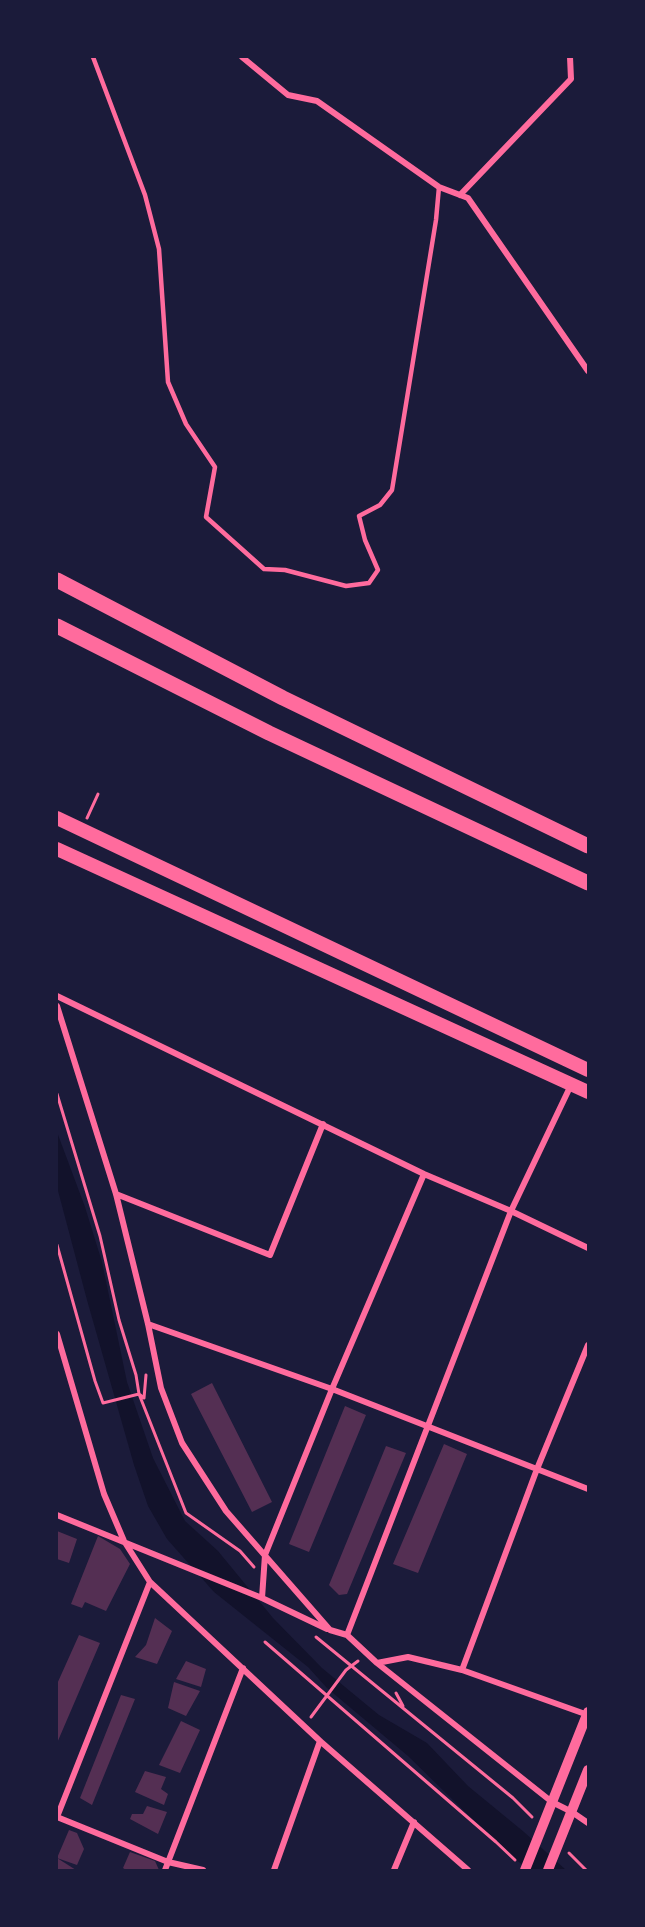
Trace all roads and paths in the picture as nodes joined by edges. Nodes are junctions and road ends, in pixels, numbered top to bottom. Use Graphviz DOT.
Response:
graph roads {
  1 [pos="93,57"];
  2 [pos="242,57"];
  3 [pos="570,57"];
  4 [pos="439,187"];
  5 [pos="460,195"];
  6 [pos="588,371"];
  7 [pos="57,580"];
  8 [pos="57,626"];
  9 [pos="57,818"];
  10 [pos="588,846"];
  11 [pos="57,849"];
  12 [pos="588,883"];
  13 [pos="57,996"];
  14 [pos="57,1006"];
  15 [pos="588,1070"];
  16 [pos="571,1084"];
  17 [pos="588,1092"];
  18 [pos="57,1094"];
  19 [pos="323,1124"];
  20 [pos="424,1174"];
  21 [pos="116,1194"];
  22 [pos="511,1211"];
  23 [pos="57,1245"];
  24 [pos="588,1248"];
  25 [pos="148,1324"];
  26 [pos="57,1334"];
  27 [pos="588,1345"];
  28 [pos="332,1389"];
  29 [pos="140,1394"];
  30 [pos="428,1426"];
  31 [pos="537,1469"];
  32 [pos="588,1489"];
  33 [pos="57,1515"];
  34 [pos="124,1541"];
  35 [pos="265,1555"];
  36 [pos="255,1569"];
  37 [pos="150,1582"];
  38 [pos="262,1598"];
  39 [pos="330,1630"];
  40 [pos="347,1635"];
  41 [pos="316,1636"];
  42 [pos="265,1642"];
  43 [pos="377,1663"];
  44 [pos="353,1666"];
  45 [pos="243,1668"];
  46 [pos="462,1670"];
  47 [pos="327,1696"];
  48 [pos="588,1714"];
  49 [pos="303,1725"];
  50 [pos="320,1742"];
  51 [pos="588,1770"];
  52 [pos="550,1806"];
  53 [pos="572,1812"];
  54 [pos="57,1817"];
  55 [pos="414,1822"];
  56 [pos="537,1822"];
  57 [pos="588,1823"];
  58 [pos="562,1846"];
  59 [pos="168,1862"];
  60 [pos="165,1870"];
  61 [pos="203,1870"];
  62 [pos="274,1870"];
  63 [pos="394,1870"];
  64 [pos="468,1870"];
  65 [pos="525,1870"];
  66 [pos="548,1870"];
  67 [pos="586,1870"];
  1 -- 4 [label="lane"];
  2 -- 4 [label="street"];
  3 -- 5 [label="street"];
  4 -- 5 [label="street"];
  5 -- 6 [label="street"];
  7 -- 10 [label="highway"];
  8 -- 12 [label="highway"];
  9 -- 15 [label="main road"];
  11 -- 16 [label="main road"];
  13 -- 19 [label="street"];
  14 -- 21 [label="street"];
  16 -- 17 [label="main road"];
  16 -- 22 [label="street"];
  18 -- 29 [label="path"];
  19 -- 20 [label="street"];
  19 -- 21 [label="street"];
  20 -- 22 [label="street"];
  20 -- 28 [label="street"];
  21 -- 25 [label="street"];
  22 -- 24 [label="street"];
  22 -- 30 [label="street"];
  23 -- 29 [label="path"];
  25 -- 28 [label="street"];
  25 -- 35 [label="street"];
  26 -- 34 [label="street"];
  27 -- 31 [label="street"];
  28 -- 30 [label="street"];
  28 -- 35 [label="street"];
  29 -- 36 [label="path"];
  30 -- 31 [label="street"];
  30 -- 40 [label="street"];
  31 -- 32 [label="street"];
  31 -- 46 [label="street"];
  33 -- 34 [label="street"];
  34 -- 37 [label="street"];
  34 -- 38 [label="street"];
  35 -- 38 [label="street"];
  35 -- 39 [label="street"];
  37 -- 45 [label="street"];
  37 -- 54 [label="street"];
  38 -- 39 [label="street"];
  39 -- 40 [label="street"];
  40 -- 43 [label="street"];
  41 -- 44 [label="path"];
  42 -- 47 [label="path"];
  43 -- 46 [label="street"];
  43 -- 52 [label="street"];
  44 -- 47 [label="path"];
  44 -- 56 [label="path"];
  45 -- 49 [label="street"];
  45 -- 59 [label="street"];
  46 -- 48 [label="street"];
  47 -- 49 [label="path"];
  47 -- 65 [label="path"];
  48 -- 52 [label="street"];
  49 -- 50 [label="street"];
  50 -- 55 [label="street"];
  50 -- 62 [label="street"];
  51 -- 53 [label="street"];
  52 -- 53 [label="street"];
  52 -- 65 [label="street"];
  53 -- 57 [label="street"];
  53 -- 66 [label="street"];
  54 -- 59 [label="street"];
  55 -- 63 [label="street"];
  55 -- 64 [label="street"];
  58 -- 67 [label="path"];
  59 -- 60 [label="street"];
  59 -- 61 [label="street"];
}
